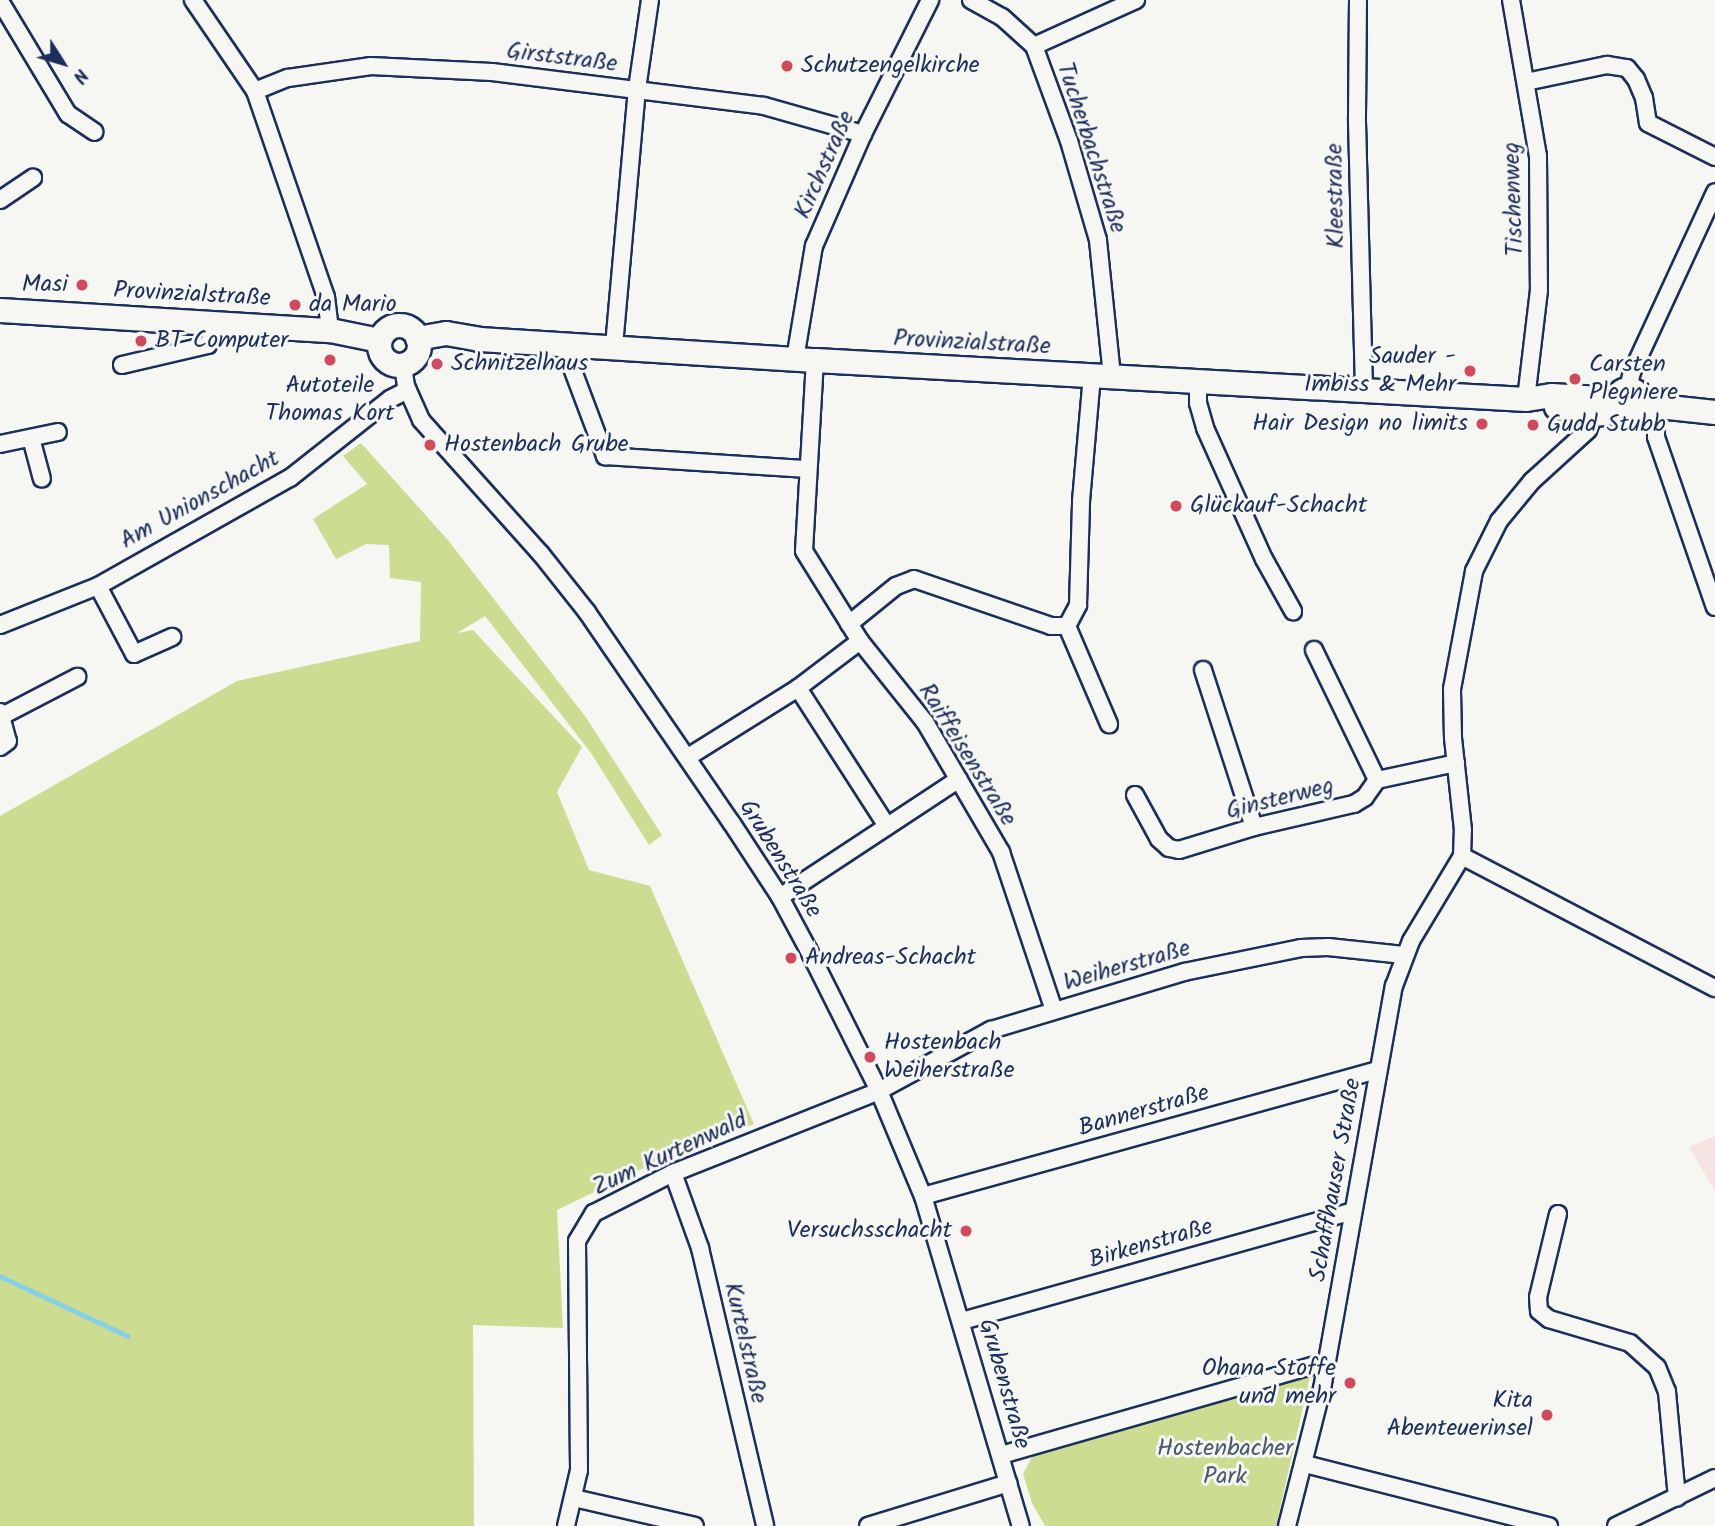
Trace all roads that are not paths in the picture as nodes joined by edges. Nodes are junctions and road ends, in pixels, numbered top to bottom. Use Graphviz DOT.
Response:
graph roads {
  1 [pos="194,0"];
  2 [pos="650,0"];
  3 [pos="930,0"];
  4 [pos="971,0"];
  5 [pos="1136,0"];
  6 [pos="1358,0"];
  7 [pos="1511,0"];
  8 [pos="0,1"];
  9 [pos="1034,46"];
  10 [pos="1526,82"];
  11 [pos="637,89"];
  12 [pos="255,91"];
  13 [pos="95,132"];
  14 [pos="863,134"];
  15 [pos="1715,157"];
  16 [pos="33,178"];
  17 [pos="1715,192"];
  18 [pos="0,200"];
  19 [pos="0,310"];
  20 [pos="217,323"];
  21 [pos="330,330"];
  22 [pos="417,338"];
  23 [pos="379,340"];
  24 [pos="572,343"];
  25 [pos="614,346"];
  26 [pos="805,360"];
  27 [pos="121,365"];
  28 [pos="403,365"];
  29 [pos="1102,376"];
  30 [pos="1198,380"];
  31 [pos="408,390"];
  32 [pos="1364,391"];
  33 [pos="1526,399"];
  34 [pos="1632,402"];
  35 [pos="1715,412"];
  36 [pos="1594,415"];
  37 [pos="58,432"];
  38 [pos="31,438"];
  39 [pos="0,444"];
  40 [pos="808,469"];
  41 [pos="42,479"];
  42 [pos="803,543"];
  43 [pos="98,586"];
  44 [pos="1715,607"];
  45 [pos="1293,611"];
  46 [pos="849,624"];
  47 [pos="0,625"];
  48 [pos="1067,625"];
  49 [pos="172,638"];
  50 [pos="860,641"];
  51 [pos="1314,650"];
  52 [pos="1203,670"];
  53 [pos="77,677"];
  54 [pos="798,688"];
  55 [pos="1,714"];
  56 [pos="1109,724"];
  57 [pos="0,747"];
  58 [pos="688,757"];
  59 [pos="1456,763"];
  60 [pos="959,779"];
  61 [pos="1377,780"];
  62 [pos="1135,795"];
  63 [pos="887,826"];
  64 [pos="1254,827"];
  65 [pos="1462,856"];
  66 [pos="780,897"];
  67 [pos="1404,955"];
  68 [pos="1715,988"];
  69 [pos="1054,1010"];
  70 [pos="1378,1070"];
  71 [pos="879,1091"];
  72 [pos="673,1173"];
  73 [pos="923,1196"];
  74 [pos="1353,1211"];
  75 [pos="1558,1214"];
  76 [pos="962,1321"];
  77 [pos="1326,1362"];
  78 [pos="1001,1455"];
  79 [pos="1305,1464"];
  80 [pos="1715,1478"];
  81 [pos="1009,1483"];
  82 [pos="574,1498"];
  83 [pos="1677,1498"];
  84 [pos="566,1526"];
  85 [pos="695,1526"];
  86 [pos="765,1526"];
  87 [pos="868,1526"];
  88 [pos="1021,1526"];
  89 [pos="1287,1526"];
  90 [pos="1549,1526"];
  91 [pos="1616,1526"];
  1 -- 12 [label="street"];
  2 -- 11 [label="street"];
  3 -- 14 [label="street, Kirchstraße"];
  4 -- 9 [label="street"];
  5 -- 9 [label="street, Tucherbachstraße"];
  6 -- 32 [label="street, Kleestraße"];
  7 -- 10 [label="street, Tischenweg"];
  8 -- 13 [label="street"];
  9 -- 29 [label="street, Tucherbachstraße"];
  10 -- 15 [label="street"];
  10 -- 33 [label="street, Tischenweg"];
  11 -- 12 [label="street, Girststraße"];
  11 -- 14 [label="street, Girststraße"];
  11 -- 25 [label="street"];
  12 -- 21 [label="street"];
  14 -- 26 [label="street, Kirchstraße"];
  16 -- 18 [label="street"];
  17 -- 34 [label="street"];
  19 -- 20 [label="street, Provinzialstraße"];
  20 -- 21 [label="street, Provinzialstraße"];
  20 -- 27 [label="street"];
  21 -- 23 [label="street, Provinzialstraße"];
  22 -- 23 [label="street"];
  22 -- 24 [label="street, Provinzialstraße"];
  22 -- 28 [label="street"];
  23 -- 28 [label="street"];
  24 -- 25 [label="street, Provinzialstraße"];
  24 -- 40 [label="street"];
  25 -- 26 [label="street, Provinzialstraße"];
  26 -- 29 [label="street, Provinzialstraße"];
  26 -- 40 [label="street, Kirchstraße"];
  28 -- 31 [label="street, Grubenstraße"];
  29 -- 30 [label="street, Provinzialstraße"];
  29 -- 48 [label="street, Tucherbachstraße"];
  30 -- 32 [label="street, Provinzialstraße"];
  30 -- 45 [label="street"];
  31 -- 43 [label="street, Am Unionschacht"];
  31 -- 58 [label="street, Grubenstraße"];
  32 -- 33 [label="street, Provinzialstraße"];
  33 -- 34 [label="street, Provinzialstraße"];
  33 -- 36 [label="street, Provinzialstraße"];
  34 -- 35 [label="street, Provinzialstraße"];
  34 -- 36 [label="street, Provinzialstraße"];
  34 -- 44 [label="street"];
  36 -- 59 [label="street"];
  37 -- 38 [label="street"];
  38 -- 39 [label="street"];
  38 -- 41 [label="street"];
  40 -- 42 [label="street, Kirchstraße"];
  42 -- 46 [label="street, Raiffeisenstraße"];
  43 -- 47 [label="street, Am Unionschacht"];
  43 -- 49 [label="street"];
  46 -- 48 [label="street"];
  46 -- 50 [label="street, Raiffeisenstraße"];
  48 -- 56 [label="street"];
  50 -- 54 [label="street"];
  50 -- 60 [label="street, Raiffeisenstraße"];
  51 -- 61 [label="street"];
  52 -- 64 [label="street"];
  53 -- 55 [label="street"];
  54 -- 58 [label="street"];
  54 -- 63 [label="street"];
  55 -- 57 [label="street"];
  58 -- 66 [label="street, Grubenstraße"];
  59 -- 61 [label="street"];
  59 -- 65 [label="street"];
  60 -- 63 [label="street"];
  60 -- 69 [label="street, Raiffeisenstraße"];
  61 -- 64 [label="street, Ginsterweg"];
  62 -- 64 [label="street, Ginsterweg"];
  63 -- 66 [label="street"];
  65 -- 67 [label="street, Schaffhauser Straße"];
  65 -- 68 [label="street"];
  66 -- 71 [label="street, Grubenstraße"];
  67 -- 69 [label="street, Weiherstraße"];
  67 -- 70 [label="street, Schaffhauser Straße"];
  69 -- 71 [label="street, Weiherstraße"];
  70 -- 73 [label="street, Bannerstraße"];
  70 -- 74 [label="street, Schaffhauser Straße"];
  71 -- 72 [label="street, Zum Kurtenwald"];
  71 -- 73 [label="street, Grubenstraße"];
  72 -- 82 [label="street, Zum Kurtenwald"];
  72 -- 86 [label="street, Kurtelstraße"];
  73 -- 76 [label="street, Grubenstraße"];
  74 -- 76 [label="street, Birkenstraße"];
  74 -- 77 [label="street, Schaffhauser Straße"];
  75 -- 83 [label="street"];
  76 -- 78 [label="street, Grubenstraße"];
  77 -- 78 [label="street"];
  77 -- 79 [label="street, Schaffhauser Straße"];
  78 -- 81 [label="street, Grubenstraße"];
  79 -- 89 [label="street, Schaffhauser Straße"];
  79 -- 90 [label="street"];
  80 -- 83 [label="street"];
  81 -- 87 [label="street"];
  81 -- 88 [label="street, Grubenstraße"];
  82 -- 84 [label="street, Zum Kurtenwald"];
  82 -- 85 [label="street"];
  83 -- 91 [label="street"];
}
